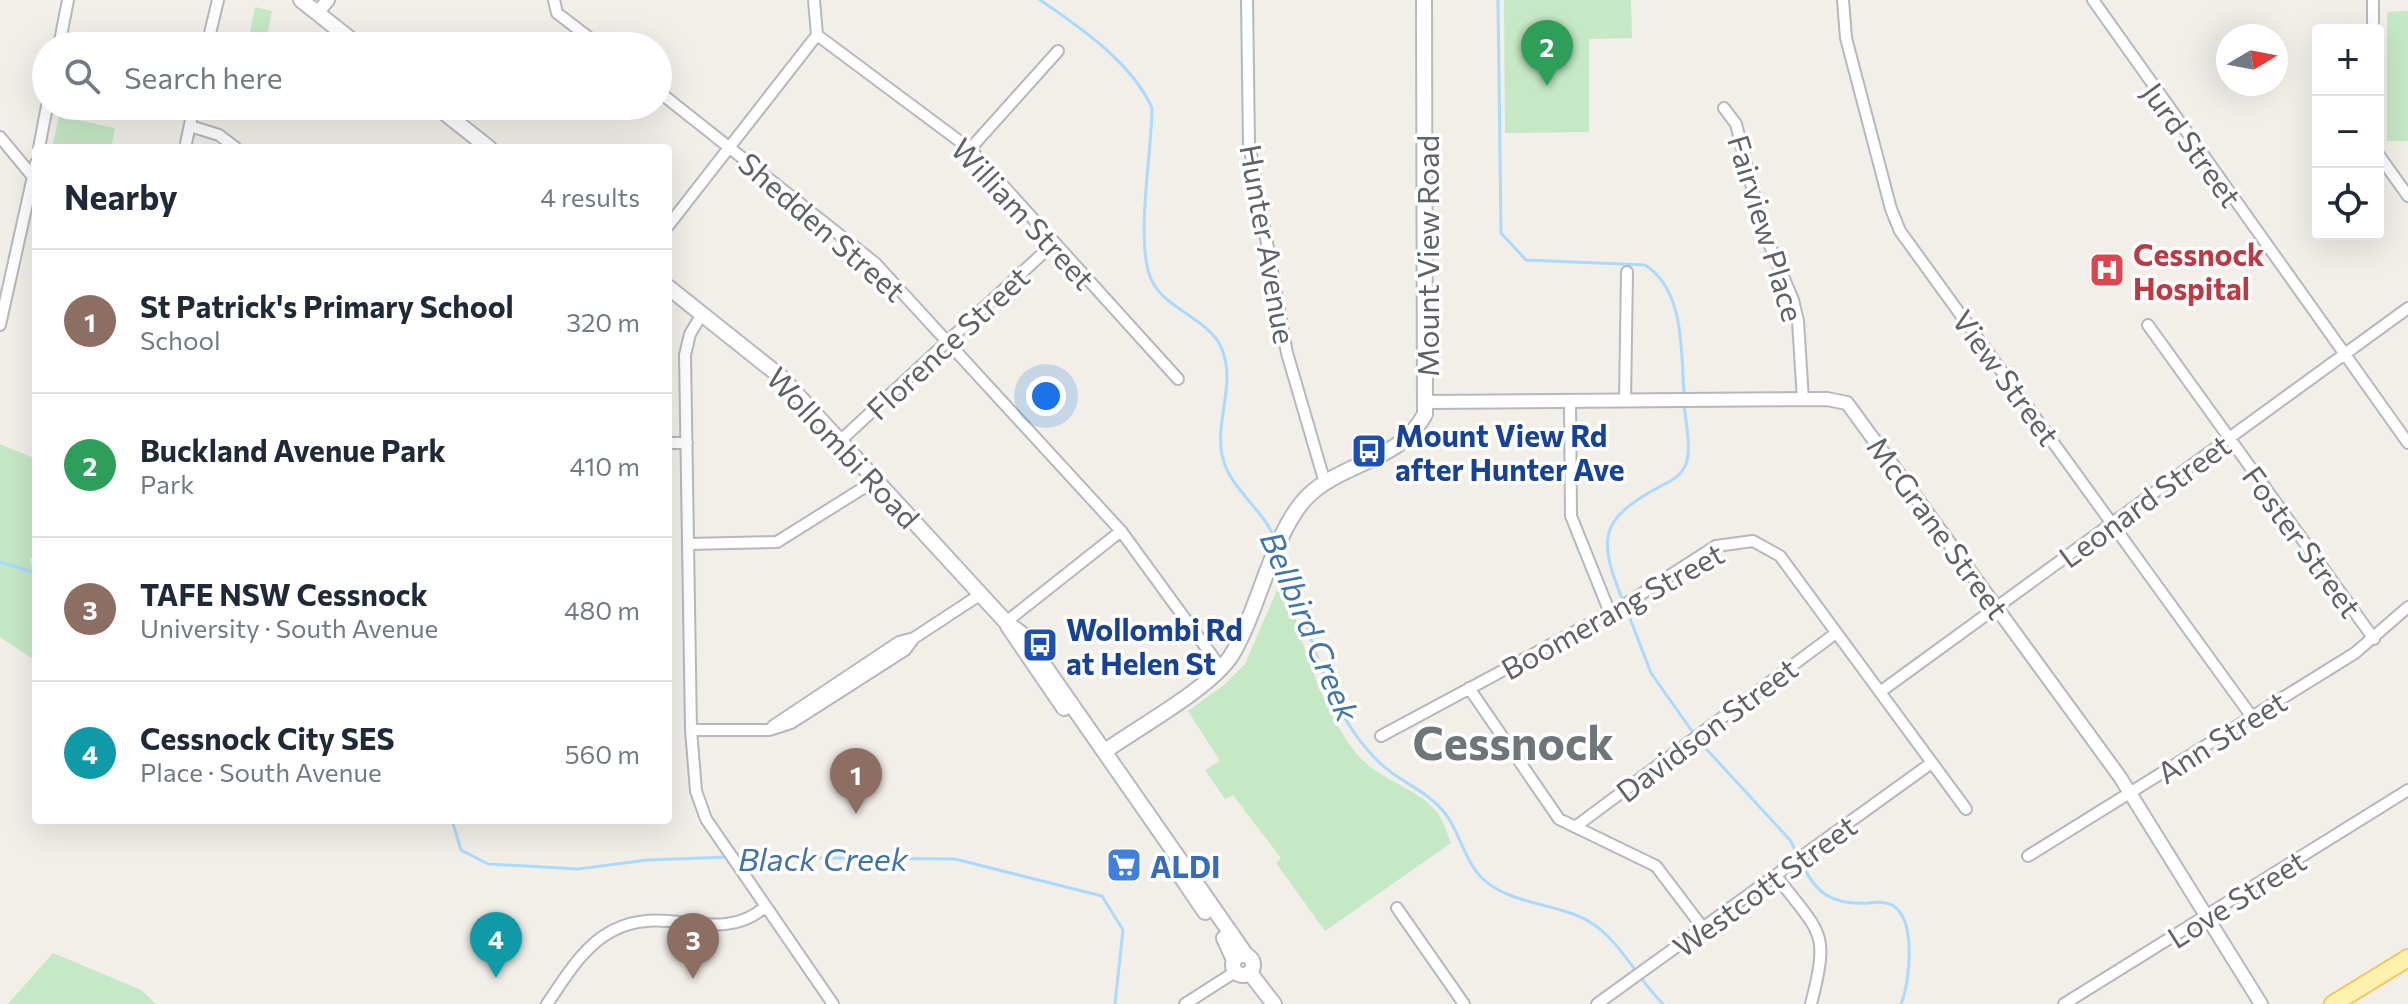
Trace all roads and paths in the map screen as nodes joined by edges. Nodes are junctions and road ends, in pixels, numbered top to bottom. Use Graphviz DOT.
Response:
graph roads {
  1 [pos="68,0"];
  2 [pos="218,0"];
  3 [pos="301,0"];
  4 [pos="328,0"];
  5 [pos="554,0"];
  6 [pos="814,0"];
  7 [pos="1247,0"];
  8 [pos="1424,0"];
  9 [pos="1843,0"];
  10 [pos="2093,0"];
  11 [pos="2373,0"];
  12 [pos="317,13"];
  13 [pos="2373,22"];
  14 [pos="62,32"];
  15 [pos="210,32"];
  16 [pos="341,32"];
  17 [pos="582,32"];
  18 [pos="817,35"];
  19 [pos="1058,51"];
  20 [pos="672,102"];
  21 [pos="1724,108"];
  22 [pos="44,120"];
  23 [pos="191,120"];
  24 [pos="454,120"];
  25 [pos="190,126"];
  26 [pos="0,137"];
  27 [pos="40,144"];
  28 [pos="186,144"];
  29 [pos="231,144"];
  30 [pos="484,144"];
  31 [pos="730,147"];
  32 [pos="970,149"];
  33 [pos="2384,162"];
  34 [pos="32,174"];
  35 [pos="32,191"];
  36 [pos="2408,196"];
  37 [pos="672,221"];
  38 [pos="1054,243"];
  39 [pos="1627,272"];
  40 [pos="672,290"];
  41 [pos="2408,308"];
  42 [pos="702,314"];
  43 [pos="0,325"];
  44 [pos="2148,325"];
  45 [pos="947,341"];
  46 [pos="2344,354"];
  47 [pos="1178,379"];
  48 [pos="1803,400"];
  49 [pos="1625,401"];
  50 [pos="1427,402"];
  51 [pos="1570,402"];
  52 [pos="2229,438"];
  53 [pos="841,440"];
  54 [pos="672,443"];
  55 [pos="687,443"];
  56 [pos="2408,443"];
  57 [pos="876,480"];
  58 [pos="1325,483"];
  59 [pos="2114,523"];
  60 [pos="1121,531"];
  61 [pos="688,544"];
  62 [pos="981,594"];
  63 [pos="1620,607"];
  64 [pos="1997,607"];
  65 [pos="2408,607"];
  66 [pos="1006,622"];
  67 [pos="1836,633"];
  68 [pos="2374,639"];
  69 [pos="1221,668"];
  70 [pos="1469,688"];
  71 [pos="1880,692"];
  72 [pos="2252,717"];
  73 [pos="1074,723"];
  74 [pos="691,730"];
  75 [pos="1381,736"];
  76 [pos="1105,751"];
  77 [pos="1930,764"];
  78 [pos="2408,790"];
  79 [pos="1123,792"];
  80 [pos="2130,792"];
  81 [pos="1966,809"];
  82 [pos="1575,827"];
  83 [pos="2028,856"];
  84 [pos="1777,877"];
  85 [pos="765,907"];
  86 [pos="1397,908"];
  87 [pos="2207,917"];
  88 [pos="1703,928"];
  89 [pos="2408,958"];
  90 [pos="1241,965"];
  91 [pos="547,1004"];
  92 [pos="833,1004"];
  93 [pos="1185,1004"];
  94 [pos="1274,1004"];
  95 [pos="1464,1004"];
  96 [pos="1597,1004"];
  97 [pos="1811,1004"];
  98 [pos="2064,1004"];
  99 [pos="2261,1004"];
  100 [pos="2333,1004"];
  1 -- 14 [label="street"];
  2 -- 15 [label="street"];
  3 -- 12 [label="main road"];
  4 -- 12 [label="street"];
  5 -- 17 [label="street"];
  6 -- 18 [label="street"];
  7 -- 58 [label="street, Hunter Avenue"];
  8 -- 50 [label="main road, Mount View Road"];
  9 -- 59 [label="street, View Street"];
  10 -- 46 [label="street, Jurd Street"];
  11 -- 13 [label="street"];
  12 -- 16 [label="main road"];
  18 -- 31 [label="street"];
  18 -- 32 [label="street, William Street"];
  19 -- 32 [label="street"];
  20 -- 31 [label="street, Shedden Street"];
  21 -- 48 [label="street, Fairview Place"];
  22 -- 27 [label="street"];
  23 -- 25 [label="street"];
  24 -- 30 [label="main road"];
  25 -- 28 [label="street"];
  25 -- 29 [label="street"];
  26 -- 34 [label="street"];
  31 -- 37 [label="street"];
  31 -- 45 [label="street, Shedden Street"];
  32 -- 38 [label="street, William Street"];
  33 -- 36 [label="street"];
  35 -- 43 [label="street"];
  38 -- 45 [label="street, Florence Street"];
  38 -- 47 [label="street, William Street"];
  39 -- 49 [label="street"];
  40 -- 42 [label="main road, Wollombi Road"];
  41 -- 46 [label="street, Leonard Street"];
  42 -- 53 [label="main road, Wollombi Road"];
  42 -- 55 [label="street"];
  44 -- 52 [label="street, Foster Street"];
  45 -- 53 [label="street, Florence Street"];
  45 -- 60 [label="street, Shedden Street"];
  46 -- 52 [label="street, Leonard Street"];
  46 -- 56 [label="street, Jurd Street"];
  48 -- 49 [label="street, McGrane Street"];
  48 -- 64 [label="street, McGrane Street"];
  49 -- 51 [label="street, McGrane Street"];
  50 -- 51 [label="street, McGrane Street"];
  50 -- 58 [label="main road, Mount View Road"];
  51 -- 63 [label="street"];
  52 -- 59 [label="street, Leonard Street"];
  52 -- 68 [label="street, Foster Street"];
  53 -- 57 [label="main road, Wollombi Road"];
  54 -- 55 [label="street"];
  55 -- 61 [label="street"];
  57 -- 61 [label="street"];
  57 -- 62 [label="main road, Wollombi Road"];
  58 -- 69 [label="main road, Mount View Road"];
  59 -- 64 [label="street, Leonard Street"];
  59 -- 72 [label="street, View Street"];
  60 -- 66 [label="street"];
  60 -- 69 [label="street, Shedden Street"];
  61 -- 74 [label="street"];
  62 -- 66 [label="main road, Wollombi Road"];
  62 -- 74 [label="street"];
  63 -- 67 [label="street, Boomerang Street"];
  63 -- 70 [label="street, Boomerang Street"];
  64 -- 71 [label="street, Leonard Street"];
  64 -- 80 [label="street, McGrane Street"];
  65 -- 68 [label="street, Ann Street"];
  66 -- 73 [label="main road, Wollombi Road"];
  66 -- 76 [label="main road, Wollombi Road"];
  67 -- 71 [label="street, Boomerang Street"];
  67 -- 82 [label="street, Davidson Street"];
  68 -- 72 [label="street, Ann Street"];
  69 -- 76 [label="main road, Mount View Road"];
  70 -- 75 [label="street, Boomerang Street"];
  70 -- 82 [label="street"];
  71 -- 77 [label="street, Boomerang Street"];
  72 -- 80 [label="street, Ann Street"];
  73 -- 76 [label="main road"];
  73 -- 79 [label="main road, Wollombi Road"];
  74 -- 85 [label="street"];
  76 -- 79 [label="main road"];
  76 -- 90 [label="main road, Wollombi Road"];
  77 -- 81 [label="street, Boomerang Street"];
  77 -- 84 [label="street, Westcott Street"];
  78 -- 87 [label="street, Love Street"];
  79 -- 90 [label="main road, Wollombi Road"];
  80 -- 83 [label="street, Ann Street"];
  80 -- 87 [label="street, McGrane Street"];
  82 -- 88 [label="street"];
  84 -- 88 [label="street, Westcott Street"];
  84 -- 97 [label="street"];
  85 -- 91 [label="street"];
  85 -- 92 [label="street"];
  86 -- 95 [label="street"];
  87 -- 98 [label="street, Love Street"];
  87 -- 99 [label="street, McGrane Street"];
  88 -- 96 [label="street, Westcott Street"];
  89 -- 100 [label="main road"];
  90 -- 93 [label="street"];
  90 -- 94 [label="main road, Wollombi Road"];
}
